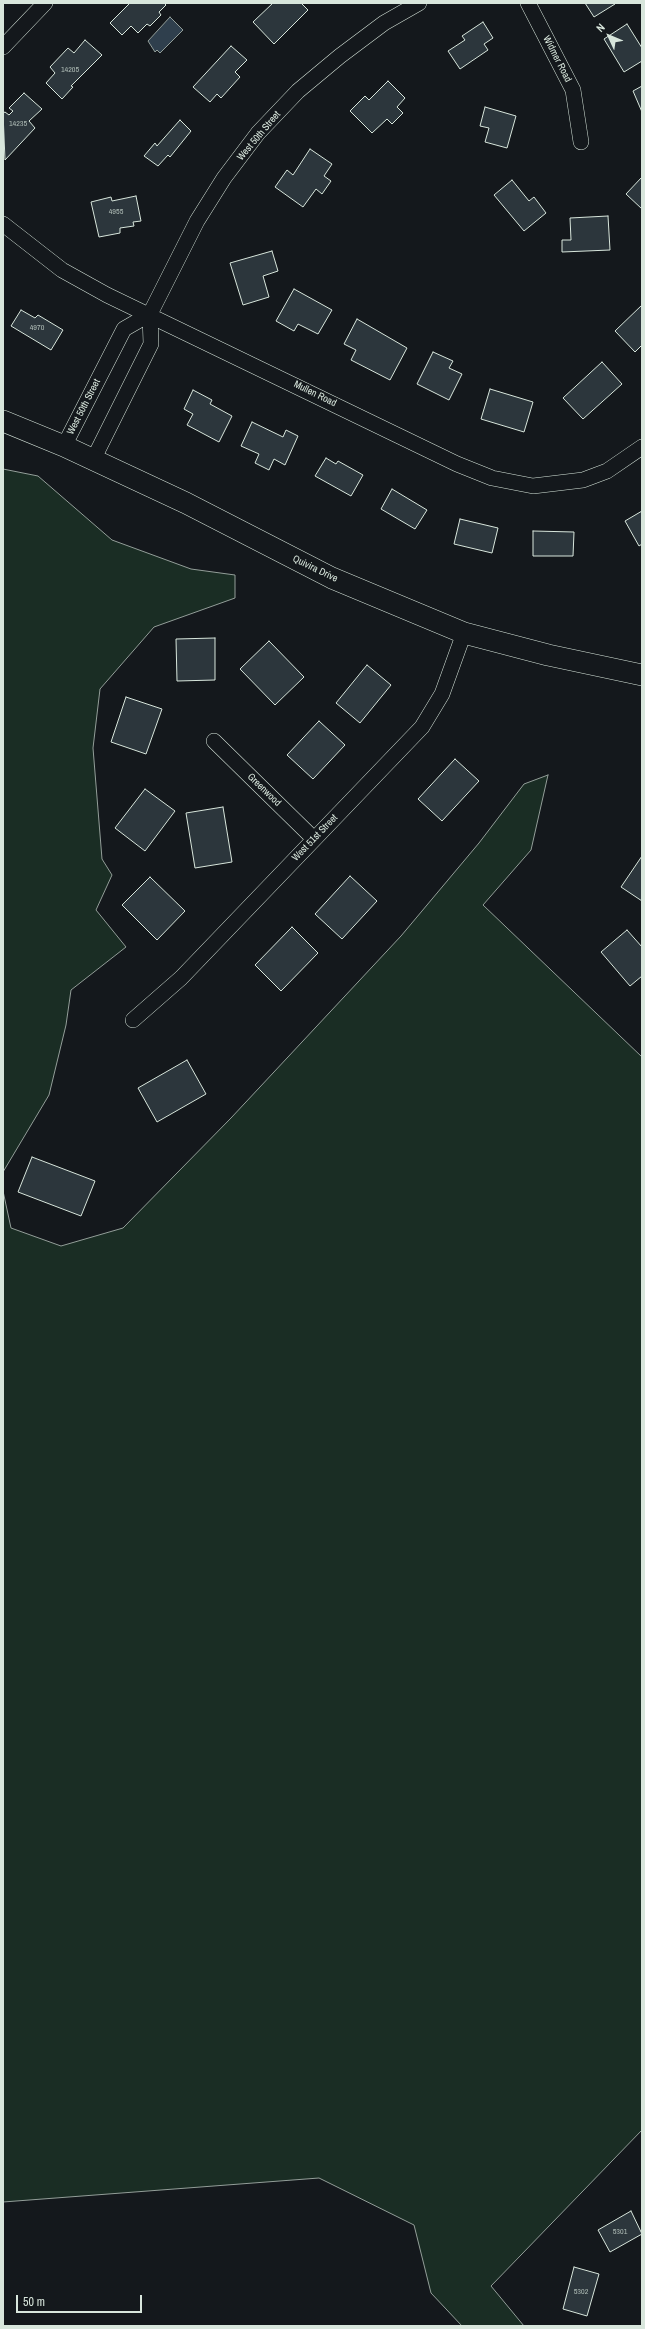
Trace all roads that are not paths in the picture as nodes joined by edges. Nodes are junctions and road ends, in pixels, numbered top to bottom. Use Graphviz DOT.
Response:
graph roads {
  1 [pos="45,3"];
  2 [pos="419,3"];
  3 [pos="528,3"];
  4 [pos="3,47"];
  5 [pos="581,142"];
  6 [pos="3,224"];
  7 [pos="150,314"];
  8 [pos="3,421"];
  9 [pos="64,446"];
  10 [pos="642,448"];
  11 [pos="93,460"];
  12 [pos="464,633"];
  13 [pos="642,675"];
  14 [pos="214,741"];
  15 [pos="314,839"];
  16 [pos="133,1020"];
  1 -- 4 [label="street"];
  2 -- 7 [label="street, West 50th Street"];
  3 -- 5 [label="street, Widmer Road"];
  6 -- 7 [label="street, Mullen Road"];
  7 -- 9 [label="street, West 50th Street"];
  7 -- 10 [label="street, Mullen Road"];
  7 -- 11 [label="street, West 50th Street"];
  8 -- 9 [label="main road, Quivira Drive"];
  9 -- 11 [label="main road, Quivira Drive"];
  11 -- 12 [label="main road, Quivira Drive"];
  12 -- 13 [label="main road, Quivira Drive"];
  12 -- 15 [label="street, West 51st Street"];
  14 -- 15 [label="street, Greenwood"];
  15 -- 16 [label="street, West 51st Street"];
}
